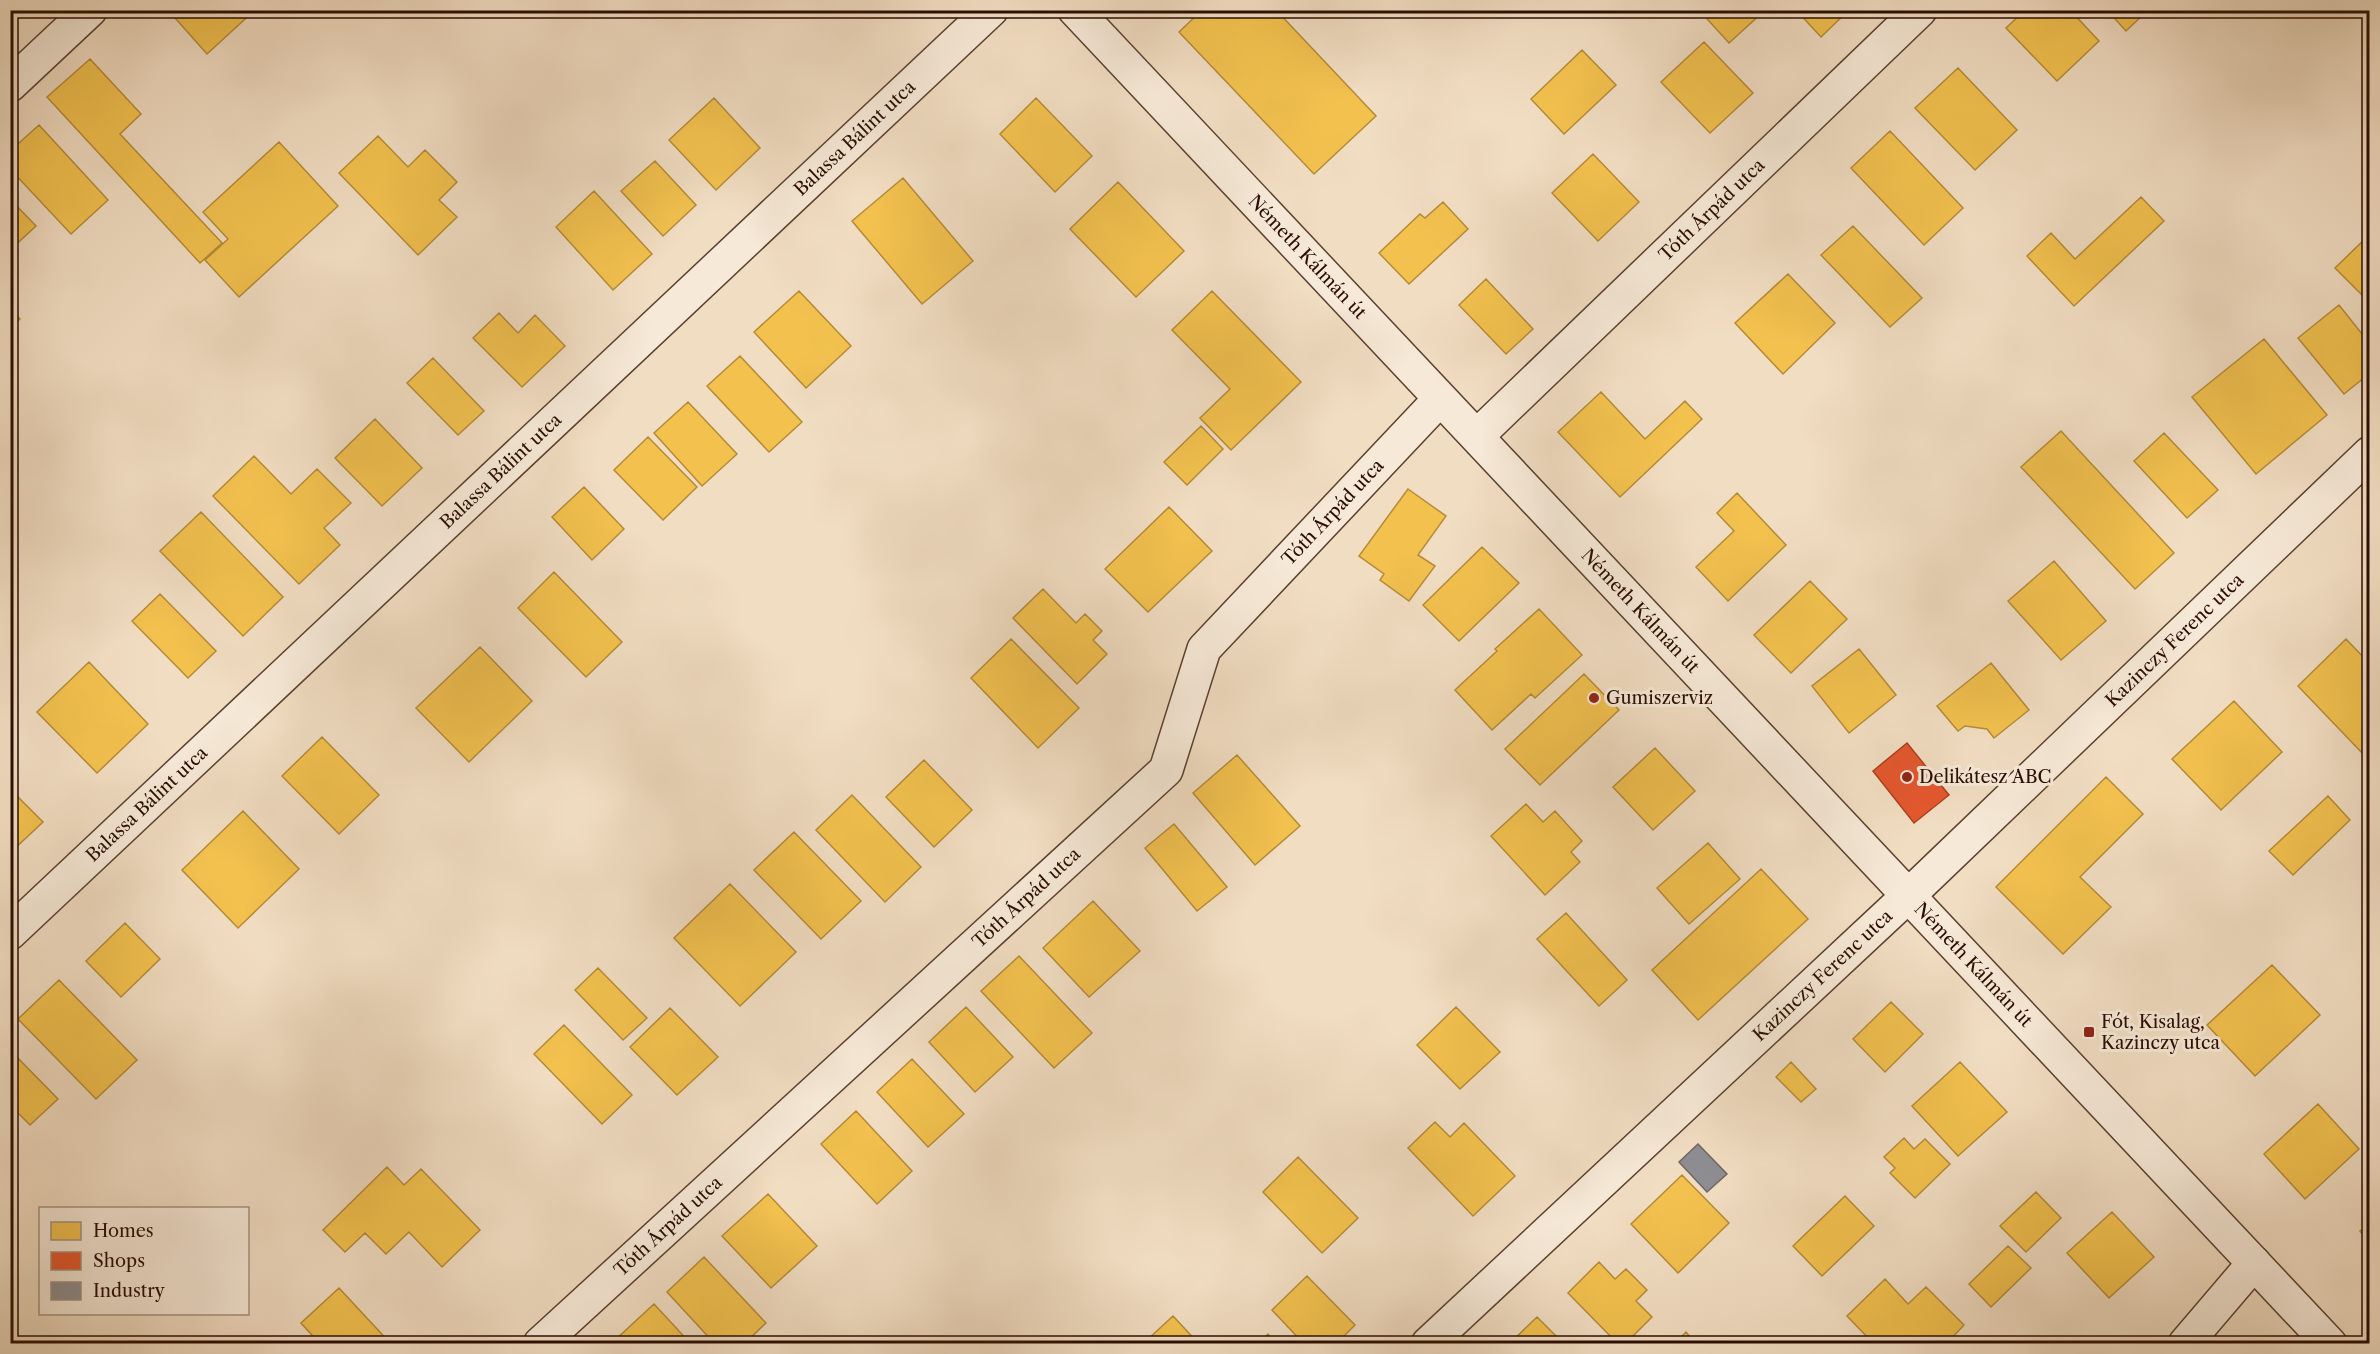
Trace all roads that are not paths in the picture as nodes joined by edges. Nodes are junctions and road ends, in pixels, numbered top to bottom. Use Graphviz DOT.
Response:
graph roads {
  1 [pos="90,10"];
  2 [pos="991,10"];
  3 [pos="1075,10"];
  4 [pos="1920,10"];
  5 [pos="10,85"];
  6 [pos="1440,399"];
  7 [pos="1477,436"];
  8 [pos="2370,453"];
  9 [pos="1909,895"];
  10 [pos="10,933"];
  11 [pos="2254,1263"];
  12 [pos="540,1344"];
  13 [pos="1428,1344"];
  14 [pos="2185,1344"];
  15 [pos="2330,1344"];
  1 -- 5 [label="street"];
  2 -- 10 [label="street, Balassa Bálint utca"];
  3 -- 6 [label="street, Németh Kálmán út"];
  4 -- 7 [label="street, Tóth Árpád utca"];
  6 -- 7 [label="street, Németh Kálmán út"];
  6 -- 12 [label="street, Tóth Árpád utca"];
  7 -- 9 [label="street, Németh Kálmán út"];
  8 -- 9 [label="street, Kazinczy Ferenc utca"];
  9 -- 11 [label="street, Németh Kálmán út"];
  9 -- 13 [label="street, Kazinczy Ferenc utca"];
  11 -- 14 [label="street"];
  11 -- 15 [label="street, Németh Kálmán út"];
}
